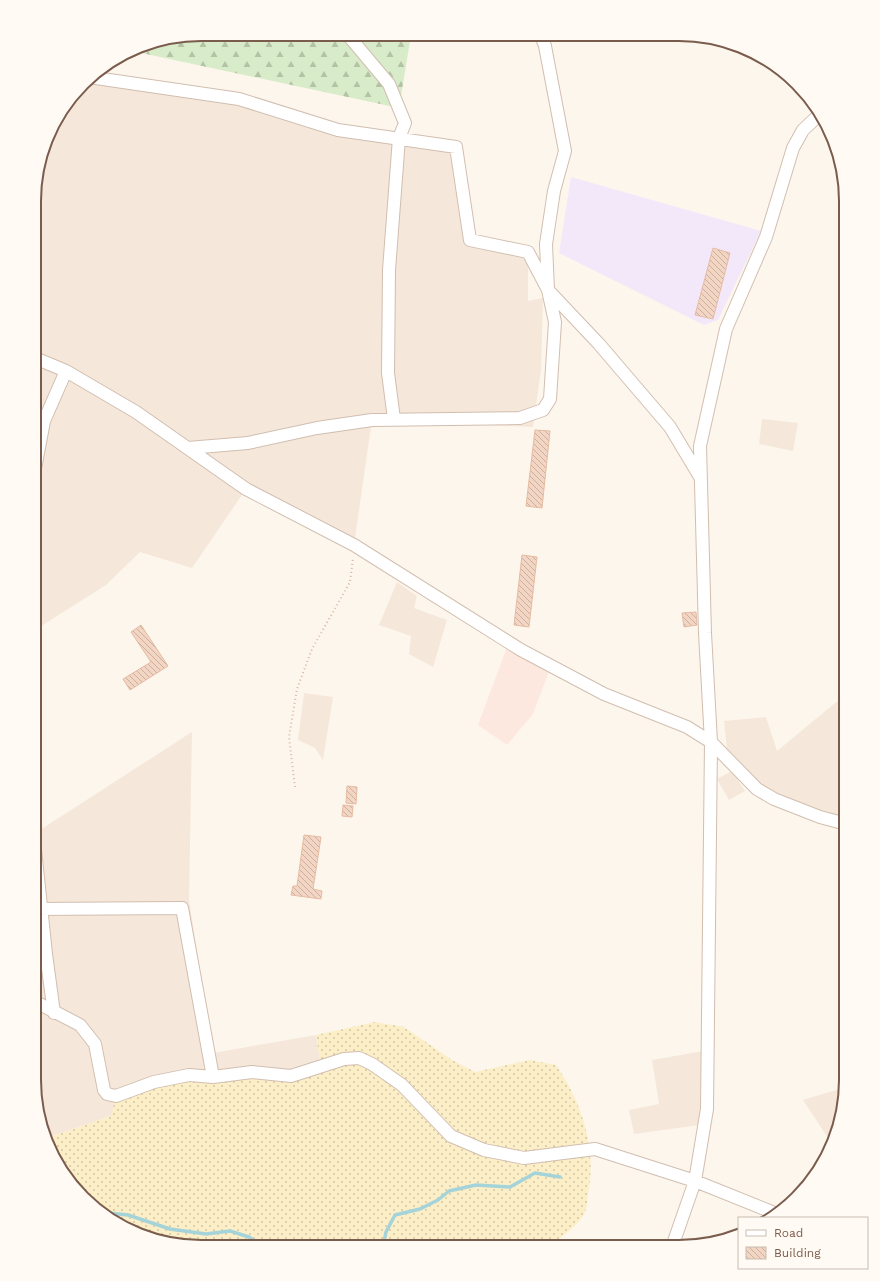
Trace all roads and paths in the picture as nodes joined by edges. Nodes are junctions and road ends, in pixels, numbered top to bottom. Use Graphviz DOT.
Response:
graph roads {
  1 [pos="353,41"];
  2 [pos="543,41"];
  3 [pos="98,78"];
  4 [pos="816,118"];
  5 [pos="399,138"];
  6 [pos="548,290"];
  7 [pos="41,361"];
  8 [pos="66,371"];
  9 [pos="394,419"];
  10 [pos="41,433"];
  11 [pos="188,448"];
  12 [pos="701,478"];
  13 [pos="354,545"];
  14 [pos="710,742"];
  15 [pos="295,787"];
  16 [pos="839,822"];
  17 [pos="41,909"];
  18 [pos="41,926"];
  19 [pos="45,1010"];
  20 [pos="212,1077"];
  21 [pos="695,1181"];
  22 [pos="770,1211"];
  23 [pos="674,1240"];
  1 -- 5 [label="street"];
  2 -- 6 [label="street"];
  3 -- 5 [label="street"];
  4 -- 12 [label="street"];
  5 -- 6 [label="street"];
  5 -- 9 [label="street"];
  6 -- 9 [label="street"];
  6 -- 12 [label="street"];
  7 -- 8 [label="street"];
  8 -- 10 [label="street"];
  8 -- 11 [label="street"];
  9 -- 11 [label="street"];
  11 -- 13 [label="street"];
  12 -- 14 [label="street"];
  13 -- 14 [label="street"];
  13 -- 15 [label="path"];
  14 -- 16 [label="street"];
  14 -- 21 [label="street"];
  17 -- 20 [label="street"];
  18 -- 19 [label="street"];
  19 -- 20 [label="street"];
  20 -- 21 [label="street"];
  21 -- 22 [label="street"];
  21 -- 23 [label="street"];
}
